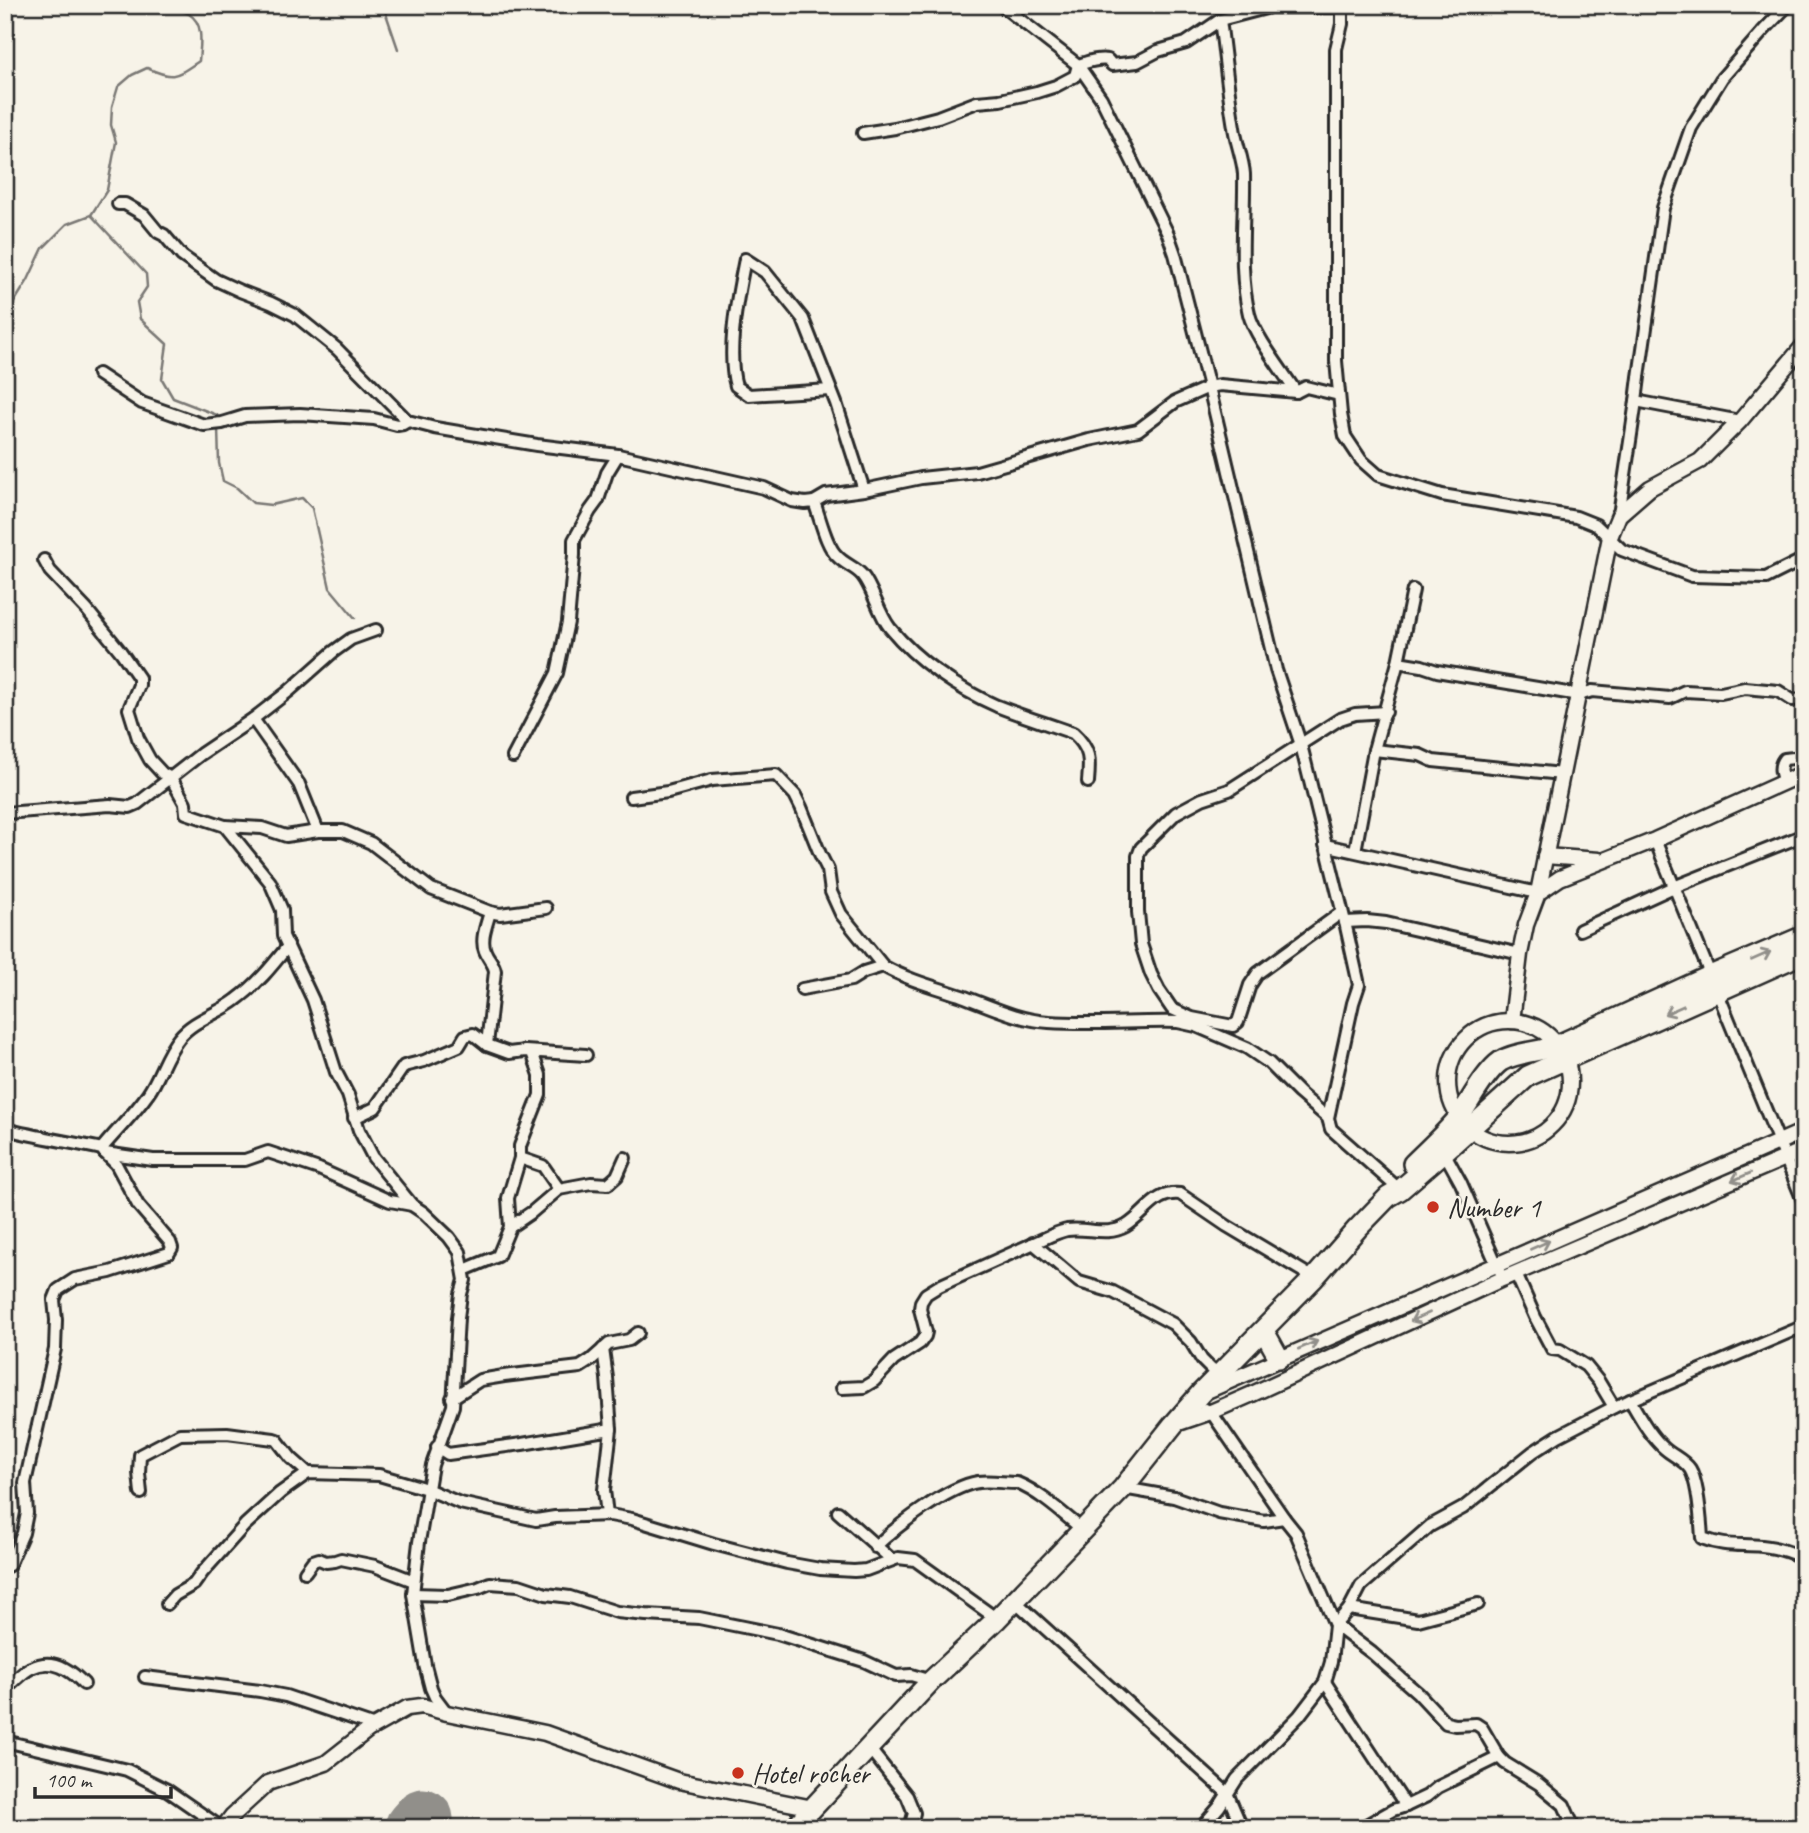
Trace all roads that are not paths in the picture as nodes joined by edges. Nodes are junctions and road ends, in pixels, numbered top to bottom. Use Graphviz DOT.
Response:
graph roads {
  1 [pos="1001,5"];
  2 [pos="1788,5"];
  3 [pos="1342,6"];
  4 [pos="1220,20"];
  5 [pos="1078,65"];
  6 [pos="863,133"];
  7 [pos="118,204"];
  8 [pos="1804,345"];
  9 [pos="98,374"];
  10 [pos="1209,387"];
  11 [pos="830,390"];
  12 [pos="1296,392"];
  13 [pos="1339,396"];
  14 [pos="1636,401"];
  15 [pos="408,421"];
  16 [pos="1740,421"];
  17 [pos="618,454"];
  18 [pos="864,490"];
  19 [pos="814,502"];
  20 [pos="1619,515"];
  21 [pos="1610,537"];
  22 [pos="1804,559"];
  23 [pos="44,560"];
  24 [pos="1413,590"];
  25 [pos="376,630"];
  26 [pos="1398,662"];
  27 [pos="1579,695"];
  28 [pos="1804,699"];
  29 [pos="1386,712"];
  30 [pos="253,719"];
  31 [pos="1301,745"];
  32 [pos="1374,750"];
  33 [pos="513,757"];
  34 [pos="1804,757"];
  35 [pos="1804,773"];
  36 [pos="1562,774"];
  37 [pos="171,778"];
  38 [pos="1088,782"];
  39 [pos="1784,782"];
  40 [pos="631,797"];
  41 [pos="5,813"];
  42 [pos="225,827"];
  43 [pos="318,831"];
  44 [pos="1804,835"];
  45 [pos="1655,840"];
  46 [pos="1325,845"];
  47 [pos="1355,851"];
  48 [pos="1545,856"];
  49 [pos="1604,860"];
  50 [pos="1674,887"];
  51 [pos="1538,893"];
  52 [pos="546,908"];
  53 [pos="490,912"];
  54 [pos="1343,917"];
  55 [pos="1580,930"];
  56 [pos="1804,936"];
  57 [pos="288,946"];
  58 [pos="1804,953"];
  59 [pos="1520,954"];
  60 [pos="883,966"];
  61 [pos="1713,984"];
  62 [pos="802,989"];
  63 [pos="1512,1021"];
  64 [pos="487,1045"];
  65 [pos="532,1052"];
  66 [pos="1561,1052"];
  67 [pos="586,1055"];
  68 [pos="1517,1056"];
  69 [pos="1489,1073"];
  70 [pos="1528,1076"];
  71 [pos="1505,1096"];
  72 [pos="354,1118"];
  73 [pos="1328,1118"];
  74 [pos="1464,1124"];
  75 [pos="5,1129"];
  76 [pos="1804,1131"];
  77 [pos="1779,1142"];
  78 [pos="1804,1150"];
  79 [pos="103,1151"];
  80 [pos="1444,1152"];
  81 [pos="520,1158"];
  82 [pos="625,1158"];
  83 [pos="1785,1158"];
  84 [pos="1681,1183"];
  85 [pos="559,1189"];
  86 [pos="1393,1190"];
  87 [pos="1689,1199"];
  88 [pos="1804,1203"];
  89 [pos="412,1205"];
  90 [pos="510,1227"];
  91 [pos="1578,1228"];
  92 [pos="1033,1243"];
  93 [pos="1586,1243"];
  94 [pos="1496,1264"];
  95 [pos="464,1270"];
  96 [pos="1509,1277"];
  97 [pos="1314,1278"];
  98 [pos="1450,1286"];
  99 [pos="1456,1301"];
  100 [pos="1804,1326"];
  101 [pos="1264,1331"];
  102 [pos="638,1333"];
  103 [pos="603,1349"];
  104 [pos="1279,1358"];
  105 [pos="1218,1376"];
  106 [pos="842,1388"];
  107 [pos="452,1398"];
  108 [pos="1197,1398"];
  109 [pos="1630,1401"];
  110 [pos="1614,1408"];
  111 [pos="1211,1412"];
  112 [pos="1173,1425"];
  113 [pos="611,1429"];
  114 [pos="438,1447"];
  115 [pos="309,1473"];
  116 [pos="1123,1488"];
  117 [pos="427,1489"];
  118 [pos="141,1493"];
  119 [pos="838,1512"];
  120 [pos="607,1515"];
  121 [pos="1284,1518"];
  122 [pos="1083,1530"];
  123 [pos="876,1547"];
  124 [pos="1804,1558"];
  125 [pos="891,1559"];
  126 [pos="5,1567"];
  127 [pos="305,1572"];
  128 [pos="414,1581"];
  129 [pos="413,1594"];
  130 [pos="1015,1601"];
  131 [pos="167,1604"];
  132 [pos="1478,1604"];
  133 [pos="1349,1609"];
  134 [pos="997,1619"];
  135 [pos="1335,1625"];
  136 [pos="145,1677"];
  137 [pos="931,1681"];
  138 [pos="1325,1682"];
  139 [pos="84,1684"];
  140 [pos="5,1689"];
  141 [pos="447,1713"];
  142 [pos="375,1726"];
  143 [pos="5,1741"];
  144 [pos="869,1748"];
  145 [pos="1499,1757"];
  146 [pos="1227,1793"];
  147 [pos="1406,1806"];
  148 [pos="813,1808"];
  149 [pos="222,1828"];
  150 [pos="794,1828"];
  151 [pos="909,1828"];
  152 [pos="1201,1828"];
  153 [pos="1242,1828"];
  154 [pos="1361,1828"];
  155 [pos="1574,1828"];
  1 -- 5 [label="street"];
  2 -- 14 [label="street"];
  3 -- 4 [label="street"];
  3 -- 13 [label="street"];
  4 -- 5 [label="street"];
  4 -- 12 [label="street"];
  5 -- 6 [label="street"];
  5 -- 10 [label="street"];
  7 -- 15 [label="street"];
  8 -- 16 [label="street"];
  9 -- 15 [label="street"];
  10 -- 12 [label="street"];
  10 -- 18 [label="street"];
  10 -- 31 [label="street"];
  11 -- 11 [label="street"];
  11 -- 18 [label="street"];
  12 -- 13 [label="street"];
  13 -- 21 [label="street"];
  14 -- 16 [label="street"];
  14 -- 20 [label="street"];
  15 -- 17 [label="street"];
  16 -- 20 [label="street"];
  17 -- 19 [label="street"];
  17 -- 33 [label="street"];
  18 -- 19 [label="street"];
  19 -- 38 [label="street"];
  20 -- 21 [label="street"];
  21 -- 22 [label="street"];
  21 -- 27 [label="street"];
  23 -- 37 [label="street"];
  24 -- 26 [label="street"];
  25 -- 30 [label="street"];
  26 -- 27 [label="street"];
  26 -- 29 [label="street"];
  27 -- 28 [label="street"];
  27 -- 36 [label="street"];
  29 -- 31 [label="street"];
  29 -- 32 [label="street"];
  30 -- 37 [label="street"];
  30 -- 43 [label="street"];
  31 -- 46 [label="street"];
  31 -- 54 [label="street"];
  32 -- 36 [label="street"];
  32 -- 47 [label="street"];
  34 -- 39 [label="street"];
  35 -- 39 [label="street"];
  36 -- 48 [label="street"];
  37 -- 41 [label="street"];
  37 -- 42 [label="street"];
  39 -- 45 [label="street"];
  40 -- 60 [label="street"];
  42 -- 43 [label="street"];
  42 -- 57 [label="street"];
  43 -- 53 [label="street"];
  44 -- 50 [label="street"];
  45 -- 49 [label="street"];
  45 -- 50 [label="street"];
  46 -- 47 [label="street"];
  46 -- 54 [label="street"];
  47 -- 51 [label="street"];
  48 -- 49 [label="street"];
  48 -- 51 [label="street"];
  49 -- 51 [label="street"];
  50 -- 55 [label="street"];
  50 -- 61 [label="street"];
  51 -- 59 [label="street"];
  52 -- 53 [label="street"];
  53 -- 64 [label="street"];
  54 -- 59 [label="street"];
  54 -- 73 [label="street"];
  61 -- 56 [label="highway, one-way"];
  57 -- 72 [label="street"];
  57 -- 79 [label="street"];
  58 -- 61 [label="highway"];
  59 -- 63 [label="street"];
  60 -- 62 [label="street"];
  60 -- 73 [label="street"];
  61 -- 66 [label="highway"];
  61 -- 77 [label="street"];
  63 -- 66 [label="street"];
  63 -- 74 [label="street"];
  64 -- 65 [label="street"];
  64 -- 72 [label="street"];
  65 -- 67 [label="street"];
  65 -- 81 [label="street"];
  66 -- 68 [label="highway"];
  66 -- 70 [label="highway"];
  66 -- 74 [label="street"];
  68 -- 69 [label="highway"];
  68 -- 70 [label="highway"];
  69 -- 71 [label="highway"];
  69 -- 74 [label="highway"];
  70 -- 71 [label="highway"];
  71 -- 74 [label="highway"];
  72 -- 89 [label="street"];
  73 -- 86 [label="street"];
  74 -- 80 [label="highway"];
  74 -- 86 [label="highway"];
  75 -- 79 [label="street"];
  76 -- 77 [label="street"];
  77 -- 83 [label="street"];
  77 -- 84 [label="street"];
  78 -- 83 [label="street"];
  79 -- 89 [label="street"];
  79 -- 126 [label="street"];
  80 -- 86 [label="highway"];
  80 -- 94 [label="street"];
  81 -- 85 [label="street"];
  81 -- 90 [label="street"];
  82 -- 85 [label="street"];
  83 -- 87 [label="street, one-way"];
  83 -- 88 [label="street"];
  84 -- 87 [label="street"];
  84 -- 91 [label="street"];
  85 -- 90 [label="street"];
  86 -- 97 [label="highway"];
  87 -- 93 [label="street"];
  89 -- 95 [label="street"];
  90 -- 95 [label="street"];
  91 -- 93 [label="street"];
  94 -- 91 [label="street, one-way"];
  92 -- 97 [label="street"];
  92 -- 105 [label="street"];
  92 -- 106 [label="street"];
  93 -- 96 [label="street"];
  94 -- 96 [label="street"];
  94 -- 98 [label="street"];
  95 -- 107 [label="street"];
  96 -- 99 [label="street"];
  96 -- 110 [label="street"];
  97 -- 101 [label="highway"];
  98 -- 99 [label="street"];
  104 -- 98 [label="street, one-way"];
  99 -- 111 [label="street, one-way"];
  100 -- 109 [label="street"];
  101 -- 104 [label="highway"];
  101 -- 105 [label="highway"];
  102 -- 103 [label="street"];
  103 -- 107 [label="street"];
  103 -- 113 [label="street"];
  104 -- 108 [label="street"];
  105 -- 108 [label="highway"];
  107 -- 114 [label="street"];
  108 -- 111 [label="street"];
  108 -- 112 [label="highway"];
  109 -- 110 [label="street"];
  109 -- 124 [label="street"];
  110 -- 133 [label="street"];
  111 -- 112 [label="street"];
  111 -- 121 [label="street"];
  112 -- 116 [label="highway"];
  113 -- 114 [label="street"];
  113 -- 120 [label="street"];
  114 -- 117 [label="street"];
  115 -- 117 [label="street"];
  115 -- 118 [label="street"];
  115 -- 131 [label="street"];
  116 -- 121 [label="street"];
  116 -- 122 [label="highway"];
  117 -- 120 [label="street"];
  117 -- 128 [label="street"];
  119 -- 123 [label="street"];
  120 -- 125 [label="street"];
  121 -- 135 [label="street"];
  122 -- 123 [label="street"];
  122 -- 130 [label="highway"];
  123 -- 125 [label="street"];
  125 -- 134 [label="street"];
  127 -- 128 [label="street"];
  128 -- 129 [label="street"];
  129 -- 137 [label="street"];
  129 -- 141 [label="street"];
  130 -- 134 [label="highway"];
  130 -- 146 [label="street"];
  132 -- 133 [label="street"];
  133 -- 135 [label="street"];
  134 -- 137 [label="highway"];
  135 -- 138 [label="street"];
  135 -- 145 [label="street"];
  136 -- 142 [label="street"];
  137 -- 144 [label="highway"];
  138 -- 146 [label="street"];
  138 -- 147 [label="street"];
  139 -- 140 [label="street"];
  141 -- 142 [label="street"];
  141 -- 148 [label="street"];
  142 -- 149 [label="street"];
  143 -- 149 [label="street"];
  144 -- 148 [label="highway"];
  144 -- 151 [label="street"];
  145 -- 147 [label="street"];
  145 -- 155 [label="street"];
  146 -- 152 [label="street"];
  146 -- 153 [label="street"];
  147 -- 154 [label="street"];
  148 -- 150 [label="highway"];
}
